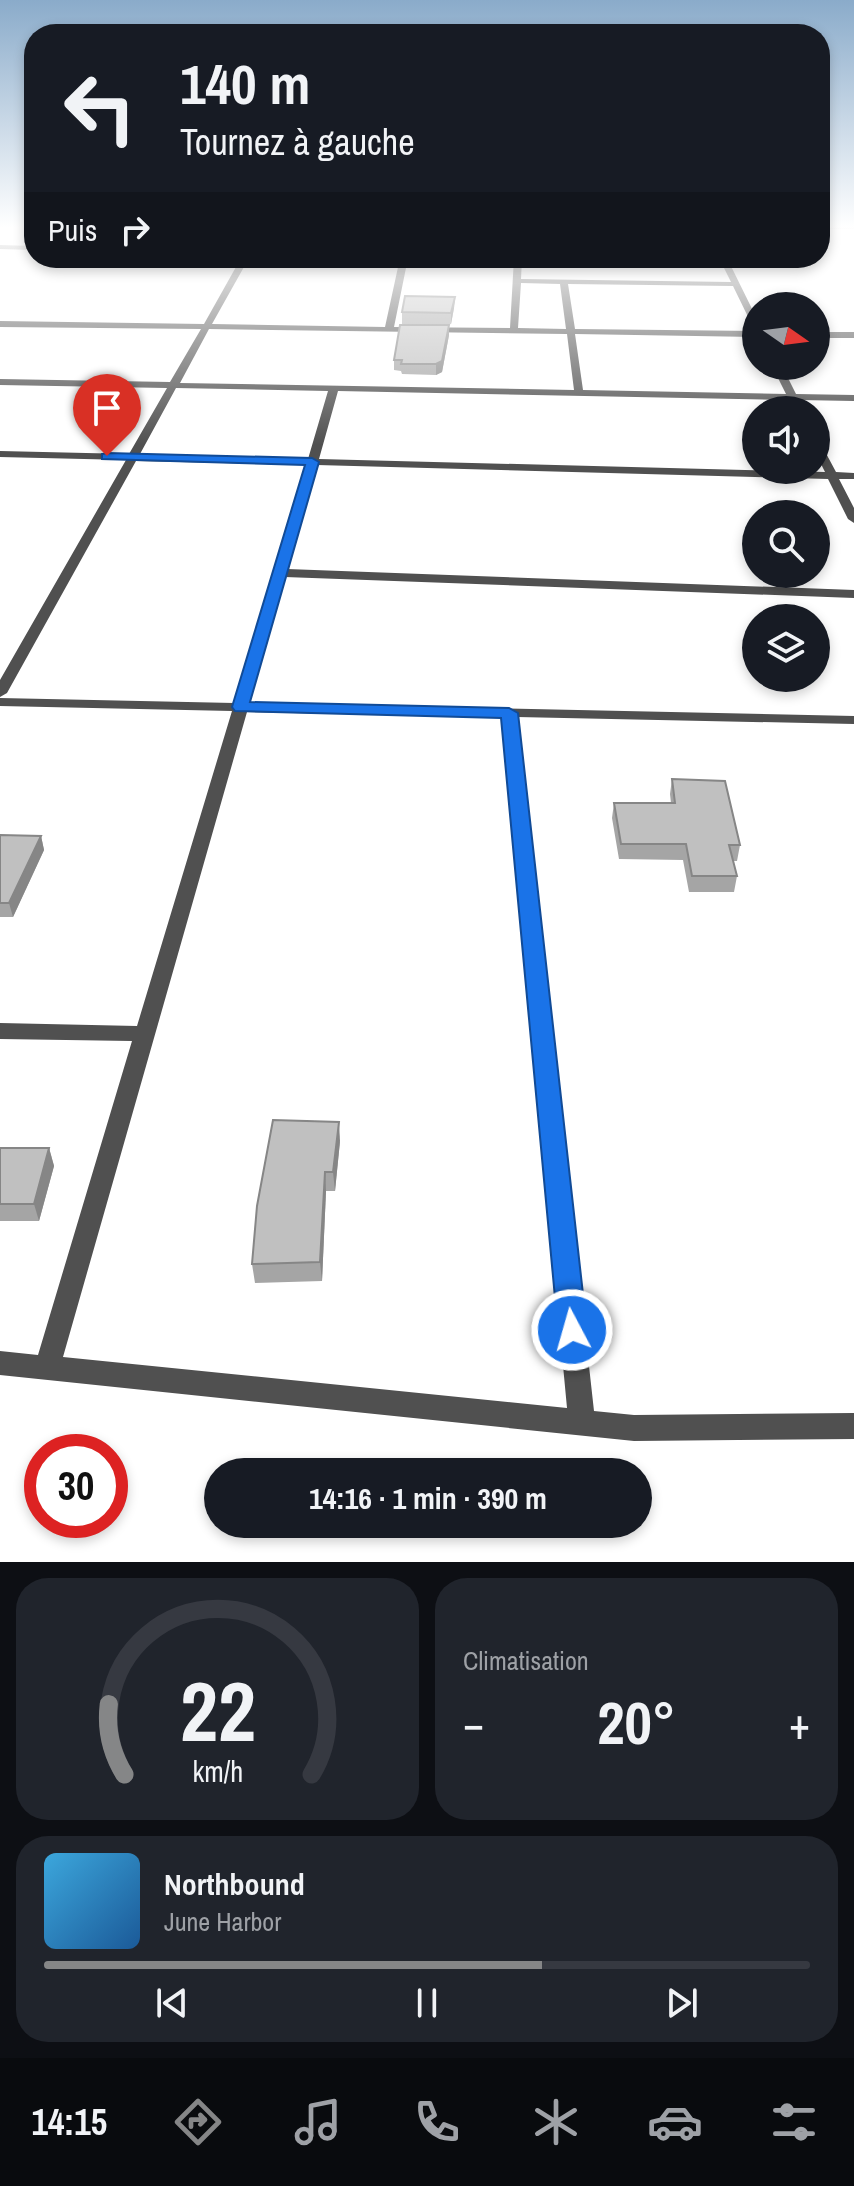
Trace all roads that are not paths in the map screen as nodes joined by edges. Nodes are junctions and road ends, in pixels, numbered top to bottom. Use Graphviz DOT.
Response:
graph roads {
  1 [pos="222,299"];
  2 [pos="395,299"];
  3 [pos="516,299"];
  4 [pos="566,299"];
  5 [pos="0,324"];
  6 [pos="207,327"];
  7 [pos="389,329"];
  8 [pos="514,331"];
  9 [pos="570,331"];
  10 [pos="742,334"];
  11 [pos="830,335"];
  12 [pos="854,335"];
  13 [pos="0,382"];
  14 [pos="174,385"];
  15 [pos="334,388"];
  16 [pos="579,393"];
  17 [pos="742,396"];
  18 [pos="830,398"];
  19 [pos="854,398"];
  20 [pos="0,454"];
  21 [pos="133,457"];
  22 [pos="312,462"];
  23 [pos="830,472"];
  24 [pos="832,476"];
  25 [pos="854,476"];
  26 [pos="854,519"];
  27 [pos="280,573"];
  28 [pos="854,594"];
  29 [pos="0,693"];
  30 [pos="0,702"];
  31 [pos="241,707"];
  32 [pos="509,713"];
  33 [pos="854,720"];
  34 [pos="0,1031"];
  35 [pos="145,1034"];
  36 [pos="0,1363"];
  37 [pos="47,1367"];
  38 [pos="582,1422"];
  39 [pos="854,1426"];
  1 -- 6 [label="street"];
  2 -- 7 [label="street"];
  3 -- 8 [label="street"];
  4 -- 9 [label="street"];
  5 -- 6 [label="street"];
  6 -- 7 [label="street"];
  6 -- 14 [label="street"];
  7 -- 8 [label="street"];
  8 -- 9 [label="street"];
  9 -- 10 [label="street"];
  9 -- 16 [label="street"];
  11 -- 12 [label="street"];
  13 -- 14 [label="street"];
  14 -- 15 [label="street"];
  14 -- 21 [label="street"];
  15 -- 16 [label="street"];
  15 -- 22 [label="street"];
  16 -- 17 [label="street"];
  18 -- 19 [label="street"];
  20 -- 21 [label="street"];
  21 -- 22 [label="street"];
  21 -- 29 [label="street"];
  22 -- 24 [label="street"];
  22 -- 27 [label="street"];
  23 -- 24 [label="street"];
  24 -- 25 [label="street"];
  24 -- 26 [label="street"];
  27 -- 28 [label="street"];
  27 -- 31 [label="street"];
  30 -- 31 [label="street"];
  31 -- 32 [label="street"];
  31 -- 35 [label="street"];
  32 -- 33 [label="street"];
  32 -- 38 [label="street"];
  34 -- 35 [label="street"];
  35 -- 37 [label="street"];
  36 -- 37 [label="street"];
  37 -- 38 [label="street"];
  38 -- 39 [label="street"];
}
